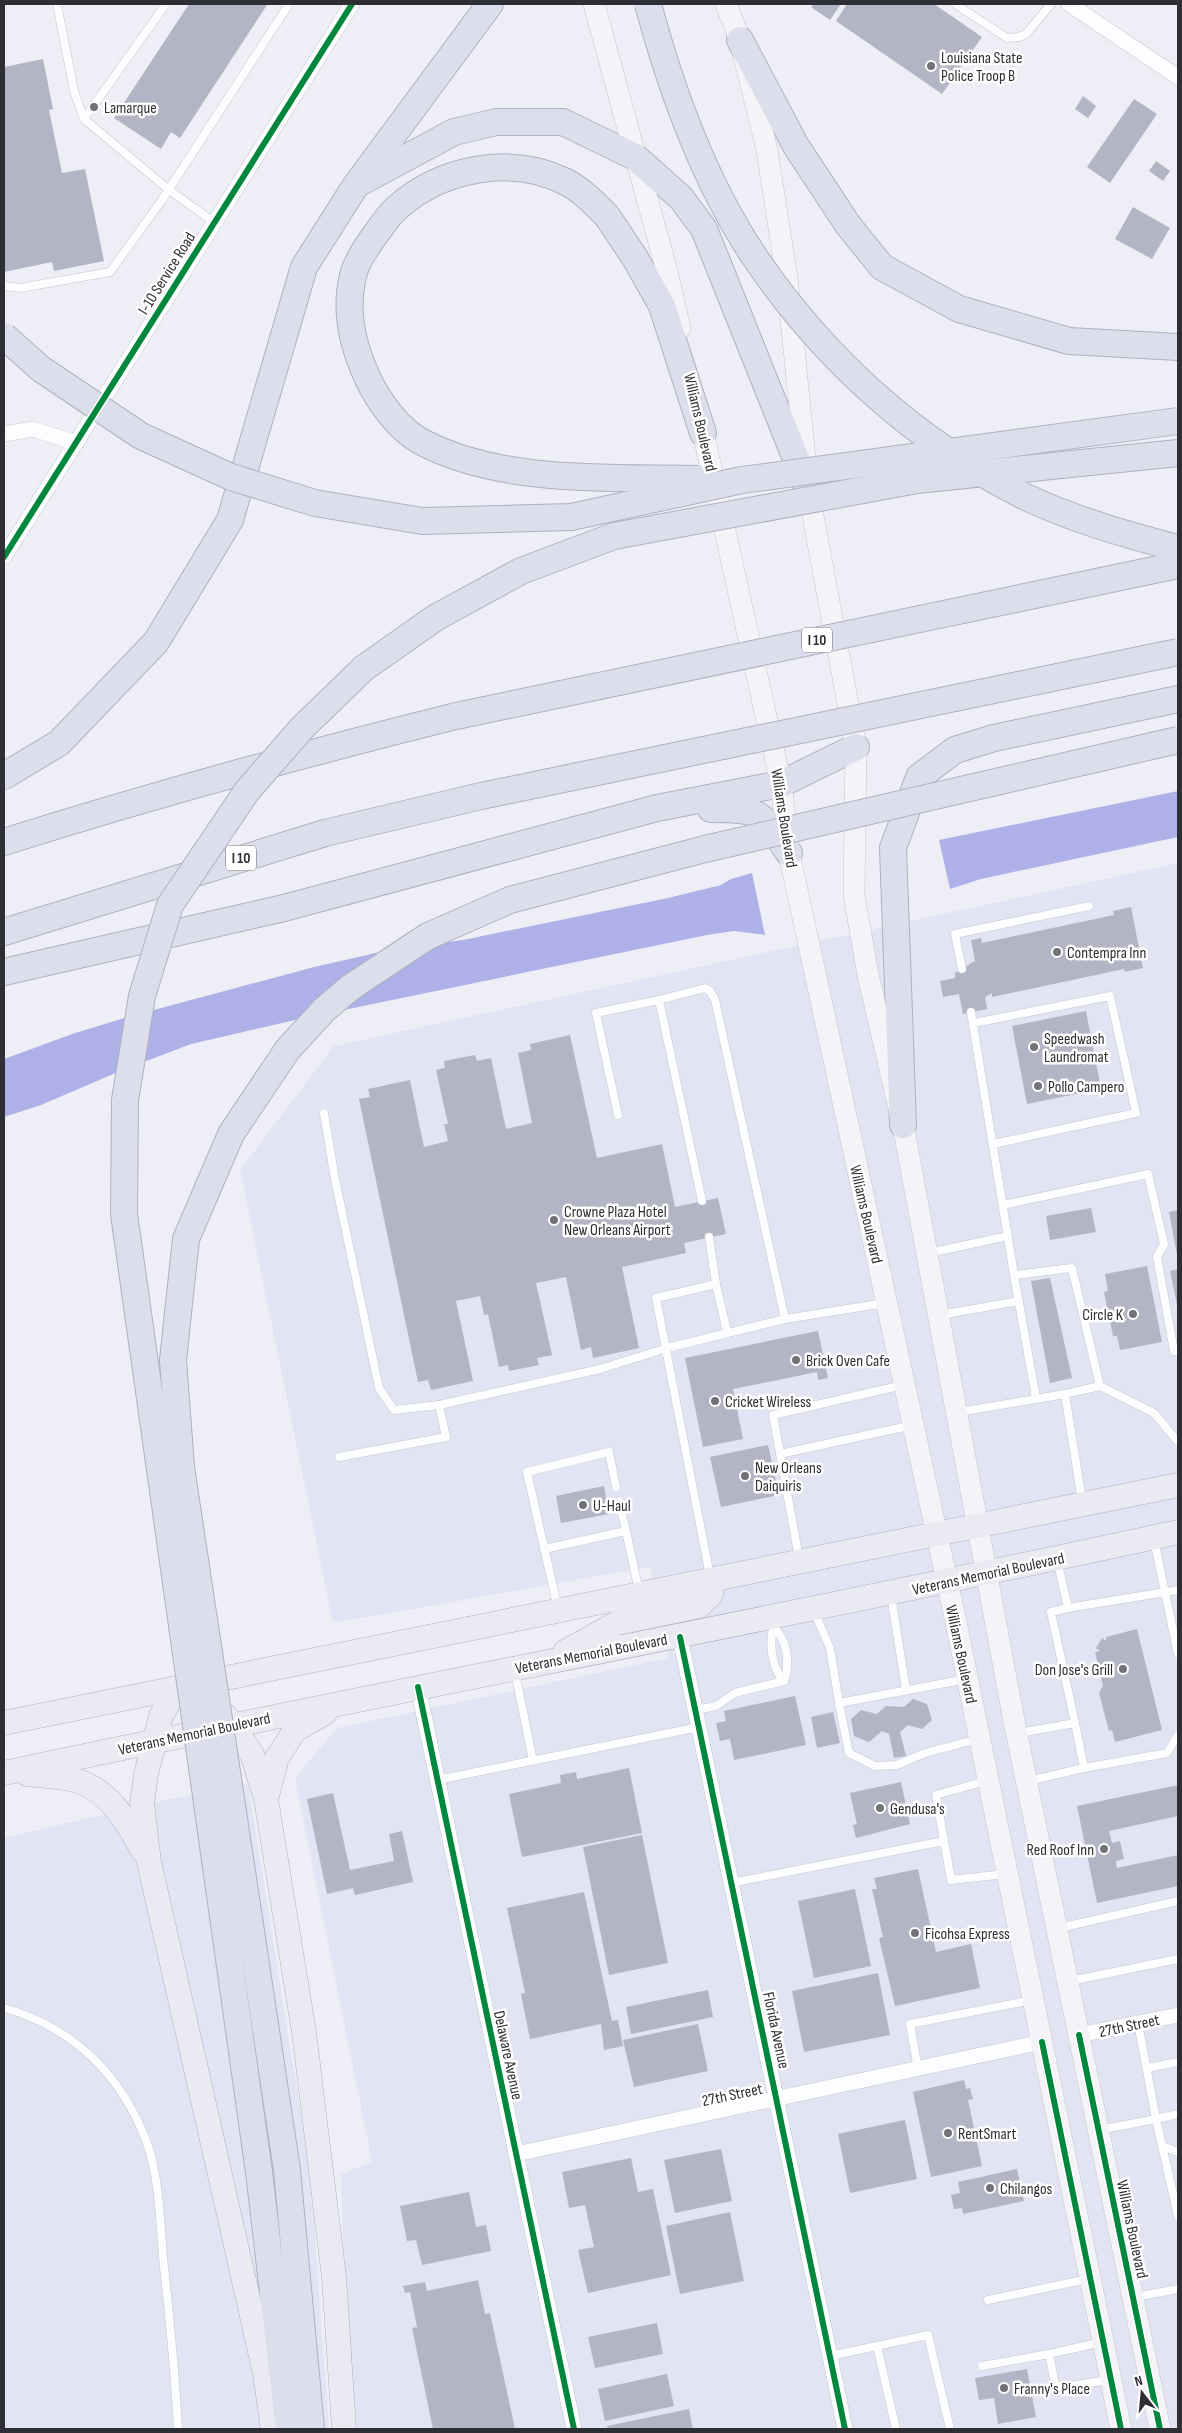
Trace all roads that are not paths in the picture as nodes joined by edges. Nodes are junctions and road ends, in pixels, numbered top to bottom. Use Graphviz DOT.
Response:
graph roads {
  1 [pos="57,4"];
  2 [pos="166,4"];
  3 [pos="290,4"];
  4 [pos="352,4"];
  5 [pos="490,4"];
  6 [pos="594,4"];
  7 [pos="648,4"];
  8 [pos="726,4"];
  9 [pos="955,4"];
  10 [pos="1050,4"];
  11 [pos="1069,4"];
  12 [pos="740,40"];
  13 [pos="1178,77"];
  14 [pos="84,118"];
  15 [pos="635,157"];
  16 [pos="356,184"];
  17 [pos="169,190"];
  18 [pos="214,222"];
  19 [pos="4,286"];
  20 [pos="4,336"];
  21 [pos="1178,347"];
  22 [pos="1178,421"];
  23 [pos="703,433"];
  24 [pos="4,434"];
  25 [pos="76,443"];
  26 [pos="1178,454"];
  27 [pos="742,480"];
  28 [pos="808,489"];
  29 [pos="1178,548"];
  30 [pos="4,557"];
  31 [pos="1178,565"];
  32 [pos="1178,652"];
  33 [pos="1178,699"];
  34 [pos="1178,740"];
  35 [pos="856,747"];
  36 [pos="4,776"];
  37 [pos="781,784"];
  38 [pos="657,808"];
  39 [pos="4,842"];
  40 [pos="789,853"];
  41 [pos="1089,906"];
  42 [pos="4,932"];
  43 [pos="962,969"];
  44 [pos="4,972"];
  45 [pos="659,1000"];
  46 [pos="971,1012"];
  47 [pos="974,1023"];
  48 [pos="324,1113"];
  49 [pos="618,1115"];
  50 [pos="903,1124"];
  51 [pos="993,1144"];
  52 [pos="702,1201"];
  53 [pos="1003,1205"];
  54 [pos="1008,1236"];
  55 [pos="709,1237"];
  56 [pos="927,1254"];
  57 [pos="1014,1275"];
  58 [pos="716,1284"];
  59 [pos="1019,1301"];
  60 [pos="887,1303"];
  61 [pos="938,1315"];
  62 [pos="785,1319"];
  63 [pos="727,1332"];
  64 [pos="666,1348"];
  65 [pos="1178,1351"];
  66 [pos="904,1385"];
  67 [pos="1100,1386"];
  68 [pos="1065,1394"];
  69 [pos="1036,1398"];
  70 [pos="439,1404"];
  71 [pos="956,1412"];
  72 [pos="913,1425"];
  73 [pos="1178,1442"];
  74 [pos="780,1454"];
  75 [pos="339,1457"];
  76 [pos="1178,1485"];
  77 [pos="616,1487"];
  78 [pos="619,1500"];
  79 [pos="1083,1505"];
  80 [pos="977,1527"];
  81 [pos="626,1531"];
  82 [pos="1178,1532"];
  83 [pos="937,1535"];
  84 [pos="1153,1538"];
  85 [pos="544,1549"];
  86 [pos="1057,1558"];
  87 [pos="799,1563"];
  88 [pos="985,1573"];
  89 [pos="711,1581"];
  90 [pos="947,1581"];
  91 [pos="1178,1590"];
  92 [pos="891,1593"];
  93 [pos="1165,1593"];
  94 [pos="640,1595"];
  95 [pos="1068,1608"];
  96 [pos="814,1609"];
  97 [pos="558,1611"];
  98 [pos="772,1623"];
  99 [pos="680,1636"];
  100 [pos="1178,1654"];
  101 [pos="546,1662"];
  102 [pos="514,1668"];
  103 [pos="967,1678"];
  104 [pos="784,1681"];
  105 [pos="188,1686"];
  106 [pos="418,1686"];
  107 [pos="906,1690"];
  108 [pos="345,1702"];
  109 [pos="838,1703"];
  110 [pos="695,1710"];
  111 [pos="4,1723"];
  112 [pos="1075,1723"];
  113 [pos="234,1725"];
  114 [pos="698,1726"];
  115 [pos="1017,1734"];
  116 [pos="1178,1735"];
  117 [pos="980,1739"];
  118 [pos="154,1742"];
  119 [pos="533,1761"];
  120 [pos="1084,1768"];
  121 [pos="7,1772"];
  122 [pos="437,1780"];
  123 [pos="988,1781"];
  124 [pos="1026,1781"];
  125 [pos="266,1800"];
  126 [pos="944,1841"];
  127 [pos="149,1862"];
  128 [pos="1008,1874"];
  129 [pos="732,1883"];
  130 [pos="1178,1901"];
  131 [pos="1057,1928"];
  132 [pos="1178,1959"];
  133 [pos="1068,1981"];
  134 [pos="1034,2000"];
  135 [pos="4,2008"];
  136 [pos="1178,2015"];
  137 [pos="1138,2023"];
  138 [pos="1079,2035"];
  139 [pos="1042,2042"];
  140 [pos="1178,2062"];
  141 [pos="1147,2068"];
  142 [pos="918,2069"];
  143 [pos="777,2099"];
  144 [pos="1178,2114"];
  145 [pos="1156,2119"];
  146 [pos="1099,2130"];
  147 [pos="1162,2146"];
  148 [pos="1178,2152"];
  149 [pos="516,2154"];
  150 [pos="1178,2216"];
  151 [pos="1090,2278"];
  152 [pos="1178,2289"];
  153 [pos="1134,2298"];
  154 [pos="988,2300"];
  155 [pos="1103,2342"];
  156 [pos="877,2346"];
  157 [pos="1048,2354"];
  158 [pos="830,2356"];
  159 [pos="982,2366"];
  160 [pos="1111,2379"];
  161 [pos="178,2429"];
  162 [pos="274,2429"];
  163 [pos="289,2429"];
  164 [pos="311,2429"];
  165 [pos="344,2429"];
  166 [pos="574,2429"];
  167 [pos="844,2429"];
  168 [pos="896,2429"];
  169 [pos="950,2429"];
  170 [pos="1121,2429"];
  171 [pos="1160,2429"];
  1 -- 14 [label="lane"];
  2 -- 14 [label="lane"];
  3 -- 17 [label="lane"];
  4 -- 18 [label="street, I-10 Service Road"];
  5 -- 16 [label="highway"];
  6 -- 15 [label="main road, Williams Boulevard"];
  7 -- 29 [label="highway, bridge"];
  8 -- 12 [label="main road, Williams Boulevard"];
  9 -- 10 [label="lane"];
  11 -- 13 [label="street"];
  12 -- 21 [label="highway"];
  12 -- 28 [label="main road, Williams Boulevard"];
  14 -- 17 [label="lane"];
  15 -- 16 [label="highway"];
  15 -- 23 [label="main road, Williams Boulevard"];
  15 -- 28 [label="highway"];
  16 -- 36 [label="highway"];
  17 -- 18 [label="lane"];
  17 -- 19 [label="lane"];
  18 -- 25 [label="street, I-10 Service Road"];
  20 -- 27 [label="highway, bridge"];
  22 -- 27 [label="highway, bridge"];
  23 -- 27 [label="highway, bridge"];
  23 -- 37 [label="main road, Williams Boulevard"];
  24 -- 25 [label="street"];
  25 -- 30 [label="street, I-10 Service Road"];
  26 -- 163 [label="highway, bridge"];
  28 -- 35 [label="main road, Williams Boulevard"];
  31 -- 39 [label="highway, I 10, bridge"];
  32 -- 42 [label="highway, I 10, bridge"];
  33 -- 50 [label="highway"];
  34 -- 164 [label="highway, bridge"];
  35 -- 37 [label="highway"];
  35 -- 50 [label="main road, Williams Boulevard"];
  37 -- 38 [label="highway"];
  37 -- 40 [label="main road, Williams Boulevard"];
  38 -- 40 [label="highway"];
  38 -- 44 [label="highway"];
  40 -- 60 [label="main road, Williams Boulevard"];
  41 -- 43 [label="lane"];
  45 -- 49 [label="lane"];
  45 -- 52 [label="lane"];
  45 -- 62 [label="lane"];
  46 -- 47 [label="lane"];
  47 -- 51 [label="lane"];
  47 -- 51 [label="lane"];
  48 -- 70 [label="lane"];
  50 -- 56 [label="main road, Williams Boulevard"];
  51 -- 53 [label="lane"];
  53 -- 54 [label="lane"];
  53 -- 65 [label="lane"];
  54 -- 56 [label="lane"];
  54 -- 57 [label="lane"];
  55 -- 58 [label="lane"];
  56 -- 61 [label="main road, Williams Boulevard"];
  57 -- 59 [label="lane"];
  57 -- 67 [label="lane"];
  58 -- 63 [label="lane"];
  58 -- 64 [label="lane"];
  59 -- 61 [label="lane"];
  59 -- 69 [label="lane"];
  60 -- 62 [label="lane"];
  60 -- 66 [label="main road, Williams Boulevard"];
  61 -- 71 [label="main road, Williams Boulevard"];
  62 -- 63 [label="lane"];
  63 -- 64 [label="lane"];
  64 -- 70 [label="lane"];
  64 -- 89 [label="lane"];
  66 -- 72 [label="main road, Williams Boulevard"];
  66 -- 74 [label="lane"];
  67 -- 68 [label="lane"];
  67 -- 73 [label="lane"];
  68 -- 69 [label="lane"];
  68 -- 79 [label="lane"];
  69 -- 71 [label="lane"];
  70 -- 75 [label="lane"];
  71 -- 80 [label="main road, Williams Boulevard"];
  72 -- 74 [label="lane"];
  72 -- 83 [label="main road, Williams Boulevard"];
  74 -- 87 [label="lane"];
  76 -- 79 [label="main road"];
  77 -- 85 [label="lane"];
  78 -- 81 [label="lane"];
  79 -- 80 [label="main road"];
  80 -- 83 [label="main road"];
  80 -- 88 [label="main road, Williams Boulevard"];
  81 -- 85 [label="lane"];
  81 -- 94 [label="lane"];
  82 -- 84 [label="main road, Veterans Memorial Boulevard"];
  83 -- 87 [label="main road"];
  83 -- 90 [label="main road, Williams Boulevard"];
  84 -- 86 [label="main road, Veterans Memorial Boulevard"];
  84 -- 93 [label="lane"];
  85 -- 97 [label="lane"];
  86 -- 88 [label="main road, Veterans Memorial Boulevard"];
  86 -- 95 [label="lane"];
  87 -- 89 [label="main road"];
  88 -- 90 [label="main road, Veterans Memorial Boulevard"];
  88 -- 115 [label="main road, Williams Boulevard"];
  89 -- 94 [label="main road"];
  89 -- 101 [label="main road"];
  90 -- 92 [label="main road, Veterans Memorial Boulevard"];
  90 -- 103 [label="main road, Williams Boulevard"];
  91 -- 93 [label="lane"];
  92 -- 96 [label="main road, Veterans Memorial Boulevard"];
  92 -- 107 [label="lane"];
  93 -- 95 [label="lane"];
  93 -- 100 [label="lane"];
  94 -- 97 [label="main road"];
  95 -- 112 [label="lane"];
  96 -- 98 [label="main road, Veterans Memorial Boulevard"];
  96 -- 109 [label="lane"];
  97 -- 105 [label="main road"];
  98 -- 99 [label="main road, Veterans Memorial Boulevard"];
  98 -- 104 [label="lane"];
  98 -- 104 [label="lane"];
  99 -- 101 [label="main road, Veterans Memorial Boulevard"];
  99 -- 110 [label="street, Florida Avenue"];
  101 -- 102 [label="main road, Veterans Memorial Boulevard"];
  102 -- 106 [label="main road, Veterans Memorial Boulevard"];
  102 -- 119 [label="lane"];
  103 -- 107 [label="lane"];
  103 -- 117 [label="main road, Williams Boulevard"];
  104 -- 110 [label="lane"];
  105 -- 111 [label="main road"];
  105 -- 113 [label="main road"];
  105 -- 118 [label="main road"];
  106 -- 108 [label="main road, Veterans Memorial Boulevard"];
  106 -- 122 [label="street, Delaware Avenue"];
  107 -- 109 [label="lane"];
  108 -- 113 [label="main road, Veterans Memorial Boulevard"];
  108 -- 125 [label="main road"];
  109 -- 117 [label="lane"];
  110 -- 114 [label="street, Florida Avenue"];
  112 -- 115 [label="lane"];
  112 -- 120 [label="lane"];
  113 -- 118 [label="main road, Veterans Memorial Boulevard"];
  113 -- 125 [label="main road"];
  114 -- 119 [label="lane"];
  114 -- 129 [label="street, Florida Avenue"];
  115 -- 124 [label="main road, Williams Boulevard"];
  116 -- 120 [label="lane"];
  117 -- 123 [label="main road, Williams Boulevard"];
  118 -- 121 [label="main road, Veterans Memorial Boulevard"];
  118 -- 127 [label="main road"];
  119 -- 122 [label="lane"];
  120 -- 124 [label="lane"];
  121 -- 127 [label="main road"];
  122 -- 149 [label="street, Delaware Avenue"];
  123 -- 126 [label="lane"];
  123 -- 128 [label="main road, Williams Boulevard"];
  124 -- 131 [label="main road, Williams Boulevard"];
  125 -- 165 [label="main road"];
  126 -- 128 [label="lane"];
  126 -- 129 [label="lane"];
  127 -- 162 [label="main road"];
  128 -- 134 [label="main road, Williams Boulevard"];
  129 -- 143 [label="street, Florida Avenue"];
  130 -- 131 [label="lane"];
  131 -- 133 [label="main road, Williams Boulevard"];
  132 -- 133 [label="lane"];
  133 -- 138 [label="main road, Williams Boulevard"];
  134 -- 139 [label="main road, Williams Boulevard"];
  134 -- 142 [label="lane"];
  135 -- 161 [label="lane"];
  136 -- 137 [label="street, 27th Street"];
  137 -- 138 [label="street, 27th Street"];
  137 -- 141 [label="lane"];
  138 -- 146 [label="main road, Williams Boulevard"];
  139 -- 142 [label="street, 27th Street"];
  139 -- 151 [label="main road, Williams Boulevard"];
  140 -- 141 [label="lane"];
  141 -- 145 [label="lane"];
  142 -- 143 [label="street, 27th Street"];
  143 -- 149 [label="street, 27th Street"];
  143 -- 158 [label="street, Florida Avenue"];
  144 -- 145 [label="lane"];
  145 -- 146 [label="lane"];
  145 -- 147 [label="lane"];
  146 -- 153 [label="main road, Williams Boulevard"];
  147 -- 148 [label="lane"];
  147 -- 150 [label="lane"];
  149 -- 166 [label="street, Delaware Avenue"];
  151 -- 154 [label="lane"];
  151 -- 155 [label="main road, Williams Boulevard"];
  152 -- 153 [label="lane"];
  153 -- 171 [label="main road, Williams Boulevard"];
  155 -- 157 [label="lane"];
  155 -- 160 [label="main road, Williams Boulevard"];
  156 -- 158 [label="lane"];
  156 -- 168 [label="lane"];
  156 -- 169 [label="lane"];
  157 -- 159 [label="lane"];
  157 -- 160 [label="lane"];
  158 -- 167 [label="street, Florida Avenue"];
  160 -- 170 [label="main road, Williams Boulevard"];
}
